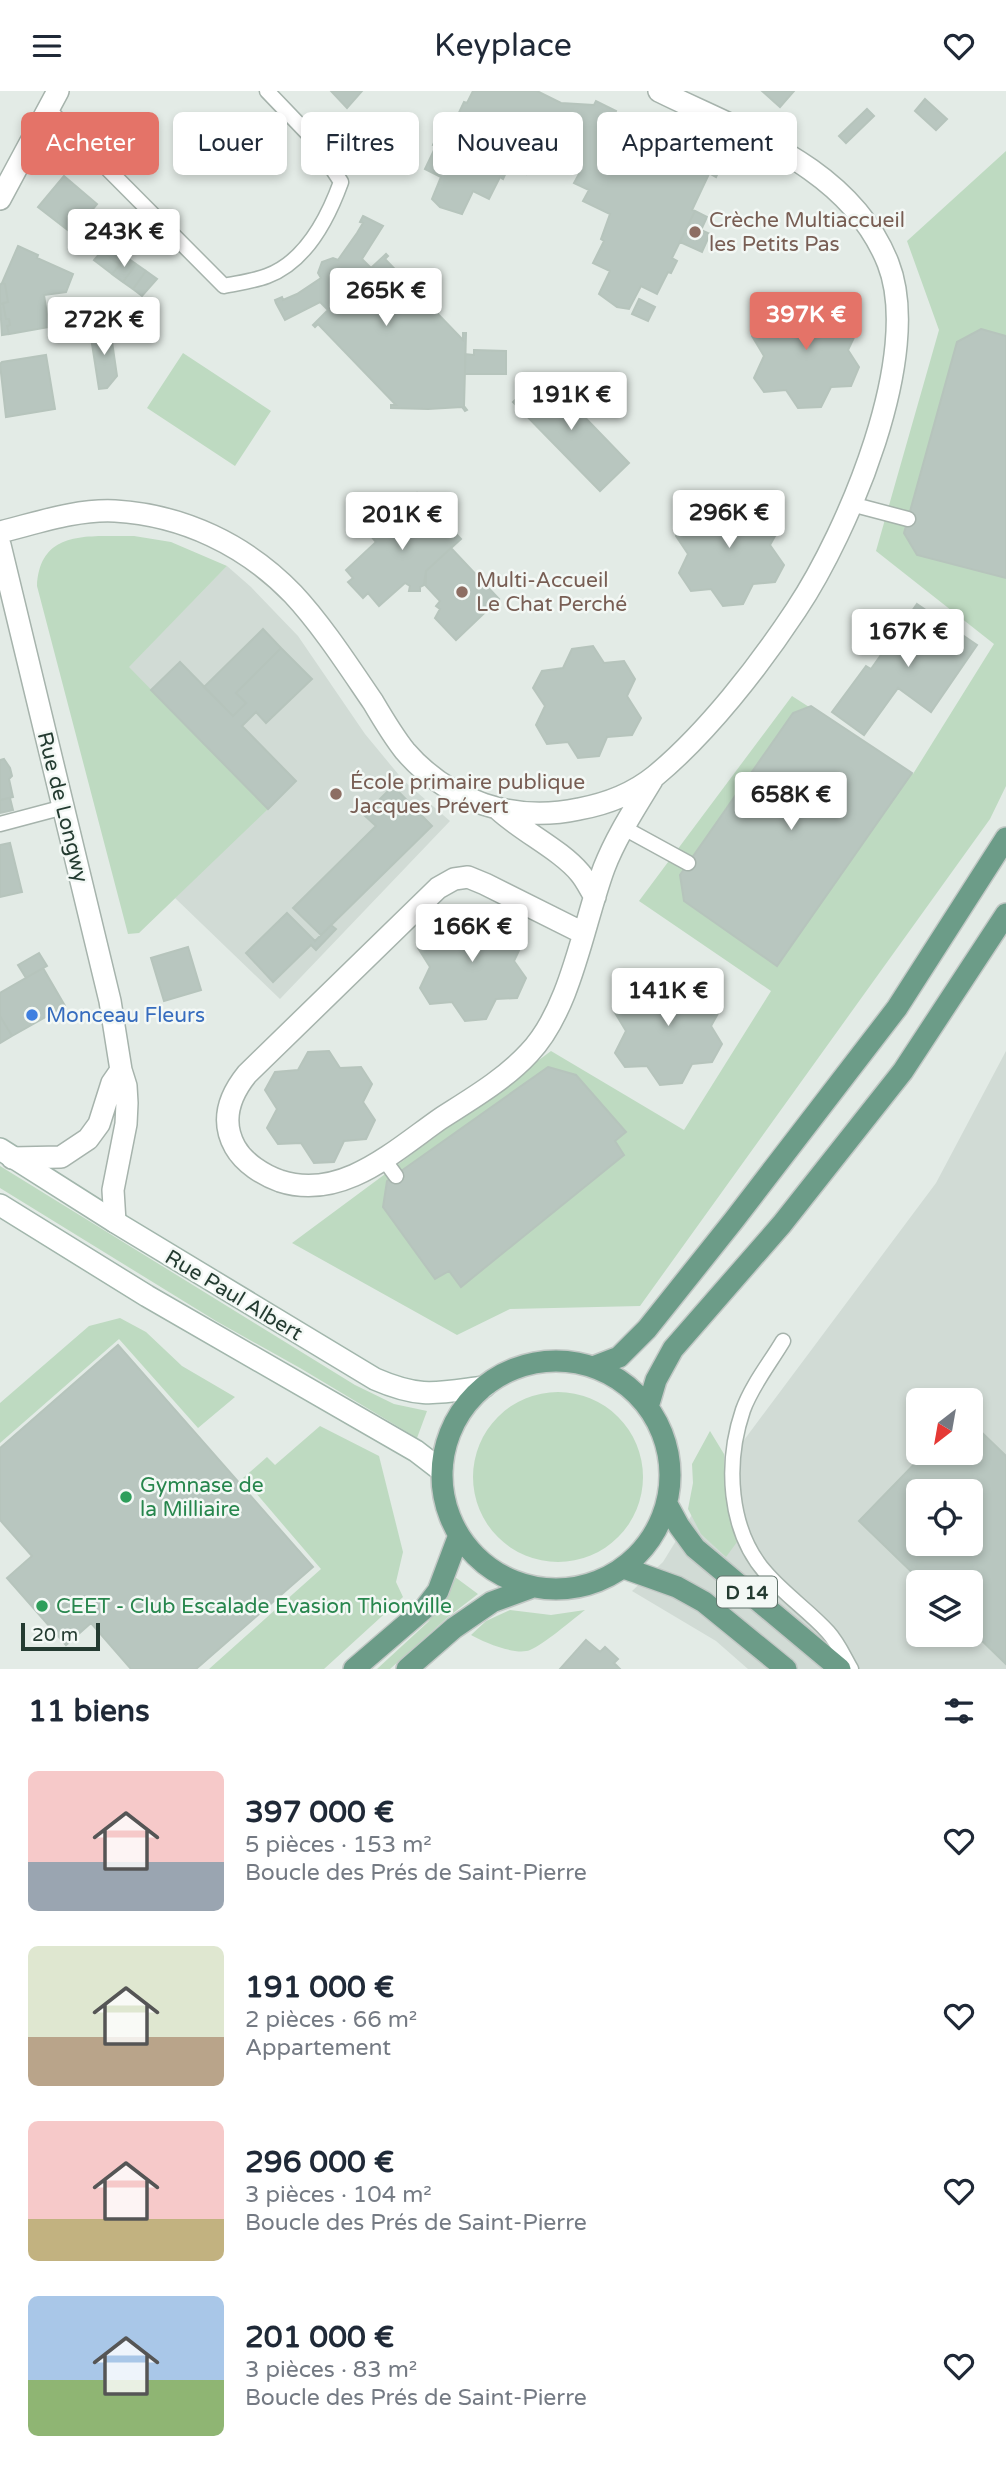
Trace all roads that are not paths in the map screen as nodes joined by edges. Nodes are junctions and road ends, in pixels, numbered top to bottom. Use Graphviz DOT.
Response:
graph roads {
  1 [pos="267,91"];
  2 [pos="659,91"];
  3 [pos="53,100"];
  4 [pos="0,199"];
  5 [pos="850,504"];
  6 [pos="908,519"];
  7 [pos="0,532"];
  8 [pos="0,545"];
  9 [pos="653,778"];
  10 [pos="64,807"];
  11 [pos="499,810"];
  12 [pos="0,824"];
  13 [pos="624,828"];
  14 [pos="1006,838"];
  15 [pos="688,863"];
  16 [pos="595,897"];
  17 [pos="1006,915"];
  18 [pos="583,933"];
  19 [pos="121,1070"];
  20 [pos="6,1154"];
  21 [pos="383,1158"];
  22 [pos="396,1175"];
  23 [pos="0,1205"];
  24 [pos="115,1222"];
  25 [pos="783,1341"];
  26 [pos="593,1367"];
  27 [pos="484,1387"];
  28 [pos="648,1407"];
  29 [pos="442,1471"];
  30 [pos="667,1504"];
  31 [pos="459,1535"];
  32 [pos="624,1568"];
  33 [pos="533,1587"];
  34 [pos="355,1669"];
  35 [pos="407,1669"];
  36 [pos="786,1669"];
  37 [pos="840,1669"];
  38 [pos="851,1669"];
  1 -- 3 [label="lane"];
  2 -- 5 [label="street"];
  3 -- 4 [label="street"];
  5 -- 6 [label="lane"];
  5 -- 9 [label="street"];
  7 -- 11 [label="street"];
  8 -- 10 [label="street, Rue de Longwy"];
  9 -- 11 [label="street"];
  9 -- 13 [label="street"];
  10 -- 12 [label="lane"];
  10 -- 19 [label="street, Rue de Longwy"];
  11 -- 16 [label="street"];
  13 -- 15 [label="lane"];
  13 -- 16 [label="street"];
  14 -- 26 [label="main road"];
  16 -- 18 [label="street"];
  17 -- 28 [label="main road"];
  18 -- 21 [label="street"];
  18 -- 21 [label="street"];
  19 -- 20 [label="street"];
  19 -- 24 [label="street, Rue de Longwy"];
  20 -- 24 [label="street, Rue Paul Albert"];
  21 -- 22 [label="lane"];
  23 -- 29 [label="street, Rue Paul Albert"];
  24 -- 27 [label="street, Rue Paul Albert"];
  25 -- 38 [label="lane"];
  26 -- 27 [label="main road"];
  26 -- 28 [label="main road"];
  27 -- 29 [label="main road"];
  28 -- 30 [label="main road"];
  29 -- 31 [label="main road"];
  30 -- 32 [label="main road"];
  30 -- 37 [label="main road, D 14"];
  31 -- 33 [label="main road"];
  31 -- 34 [label="main road"];
  32 -- 33 [label="main road"];
  32 -- 36 [label="main road, D 14"];
  33 -- 35 [label="main road"];
}
